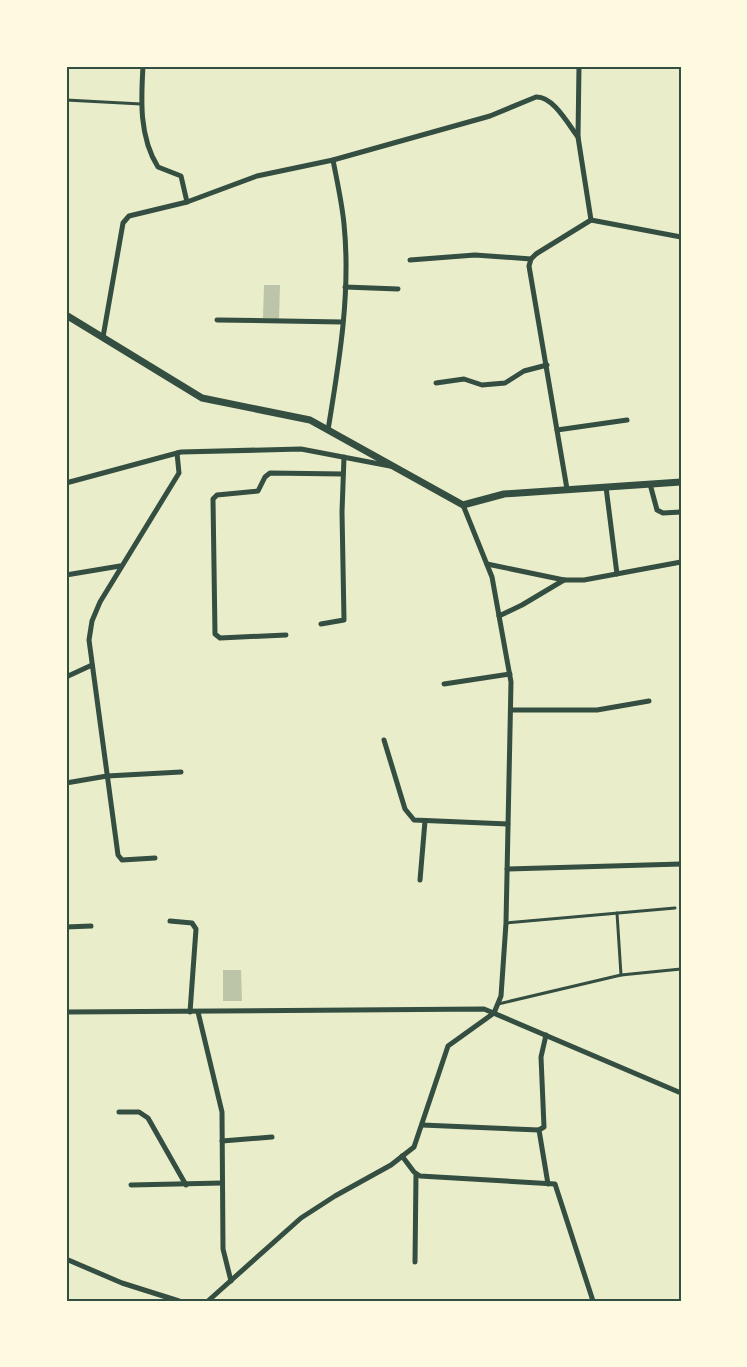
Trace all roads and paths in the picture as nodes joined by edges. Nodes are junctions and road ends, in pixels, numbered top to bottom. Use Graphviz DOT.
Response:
graph roads {
  1 [pos="143,66"];
  2 [pos="579,66"];
  3 [pos="66,100"];
  4 [pos="141,104"];
  5 [pos="578,137"];
  6 [pos="333,160"];
  7 [pos="187,202"];
  8 [pos="591,220"];
  9 [pos="681,237"];
  10 [pos="530,259"];
  11 [pos="410,260"];
  12 [pos="345,287"];
  13 [pos="398,289"];
  14 [pos="66,315"];
  15 [pos="216,320"];
  16 [pos="342,322"];
  17 [pos="103,337"];
  18 [pos="547,365"];
  19 [pos="436,383"];
  20 [pos="627,420"];
  21 [pos="328,430"];
  22 [pos="558,430"];
  23 [pos="177,454"];
  24 [pos="344,457"];
  25 [pos="395,467"];
  26 [pos="343,474"];
  27 [pos="66,482"];
  28 [pos="681,482"];
  29 [pos="650,484"];
  30 [pos="606,487"];
  31 [pos="567,489"];
  32 [pos="463,505"];
  33 [pos="681,512"];
  34 [pos="681,562"];
  35 [pos="487,564"];
  36 [pos="120,566"];
  37 [pos="617,574"];
  38 [pos="66,575"];
  39 [pos="564,580"];
  40 [pos="499,616"];
  41 [pos="321,624"];
  42 [pos="286,635"];
  43 [pos="92,665"];
  44 [pos="510,674"];
  45 [pos="66,677"];
  46 [pos="444,684"];
  47 [pos="649,701"];
  48 [pos="511,710"];
  49 [pos="384,740"];
  50 [pos="181,772"];
  51 [pos="107,776"];
  52 [pos="66,783"];
  53 [pos="426,821"];
  54 [pos="508,824"];
  55 [pos="155,858"];
  56 [pos="681,864"];
  57 [pos="507,869"];
  58 [pos="420,880"];
  59 [pos="676,908"];
  60 [pos="617,913"];
  61 [pos="170,921"];
  62 [pos="506,923"];
  63 [pos="91,926"];
  64 [pos="66,927"];
  65 [pos="681,969"];
  66 [pos="621,975"];
  67 [pos="498,1004"];
  68 [pos="66,1012"];
  69 [pos="190,1012"];
  70 [pos="198,1012"];
  71 [pos="494,1014"];
  72 [pos="546,1036"];
  73 [pos="681,1093"];
  74 [pos="119,1112"];
  75 [pos="422,1125"];
  76 [pos="539,1130"];
  77 [pos="272,1137"];
  78 [pos="222,1141"];
  79 [pos="402,1156"];
  80 [pos="416,1175"];
  81 [pos="222,1183"];
  82 [pos="548,1184"];
  83 [pos="131,1185"];
  84 [pos="186,1185"];
  85 [pos="66,1259"];
  86 [pos="415,1262"];
  87 [pos="231,1281"];
  88 [pos="178,1301"];
  89 [pos="208,1301"];
  90 [pos="593,1301"];
  1 -- 4 [label="street"];
  2 -- 5 [label="street"];
  3 -- 4 [label="lane"];
  4 -- 7 [label="street"];
  5 -- 6 [label="street"];
  5 -- 8 [label="street"];
  6 -- 7 [label="street"];
  6 -- 12 [label="street"];
  7 -- 17 [label="street"];
  8 -- 9 [label="street"];
  8 -- 10 [label="street"];
  10 -- 11 [label="street"];
  10 -- 18 [label="street"];
  12 -- 13 [label="street"];
  12 -- 16 [label="street"];
  14 -- 17 [label="street"];
  15 -- 16 [label="street"];
  16 -- 21 [label="street"];
  17 -- 21 [label="street"];
  18 -- 19 [label="street"];
  18 -- 22 [label="street"];
  20 -- 22 [label="street"];
  21 -- 25 [label="street"];
  22 -- 31 [label="street"];
  23 -- 24 [label="street"];
  23 -- 27 [label="street"];
  23 -- 36 [label="street"];
  24 -- 25 [label="street"];
  24 -- 26 [label="street"];
  25 -- 32 [label="street"];
  26 -- 41 [label="street"];
  26 -- 42 [label="street"];
  28 -- 29 [label="street"];
  29 -- 30 [label="street"];
  29 -- 33 [label="street"];
  30 -- 31 [label="street"];
  30 -- 37 [label="street"];
  31 -- 32 [label="street"];
  32 -- 35 [label="street"];
  34 -- 37 [label="street"];
  35 -- 39 [label="street"];
  35 -- 40 [label="street"];
  36 -- 38 [label="street"];
  36 -- 43 [label="street"];
  37 -- 39 [label="street"];
  39 -- 40 [label="street"];
  40 -- 44 [label="street"];
  43 -- 45 [label="street"];
  43 -- 51 [label="street"];
  44 -- 46 [label="street"];
  44 -- 48 [label="street"];
  47 -- 48 [label="street"];
  48 -- 54 [label="street"];
  49 -- 53 [label="street"];
  50 -- 51 [label="street"];
  51 -- 52 [label="street"];
  51 -- 55 [label="street"];
  53 -- 54 [label="street"];
  53 -- 58 [label="street"];
  54 -- 57 [label="street"];
  56 -- 57 [label="street"];
  57 -- 62 [label="street"];
  59 -- 60 [label="lane"];
  60 -- 62 [label="lane"];
  60 -- 66 [label="lane"];
  61 -- 69 [label="street"];
  62 -- 67 [label="street"];
  63 -- 64 [label="street"];
  65 -- 66 [label="lane"];
  66 -- 67 [label="lane"];
  67 -- 71 [label="street"];
  68 -- 69 [label="street"];
  69 -- 70 [label="street"];
  70 -- 71 [label="street"];
  70 -- 78 [label="street"];
  71 -- 72 [label="street"];
  71 -- 75 [label="street"];
  72 -- 73 [label="street"];
  72 -- 76 [label="street"];
  74 -- 84 [label="street"];
  75 -- 76 [label="street"];
  75 -- 79 [label="street"];
  76 -- 82 [label="street"];
  77 -- 78 [label="street"];
  78 -- 81 [label="street"];
  79 -- 80 [label="street"];
  79 -- 87 [label="street"];
  80 -- 82 [label="street"];
  80 -- 86 [label="street"];
  81 -- 84 [label="street"];
  81 -- 87 [label="street"];
  82 -- 90 [label="street"];
  83 -- 84 [label="street"];
  85 -- 88 [label="street"];
  87 -- 89 [label="street"];
}
